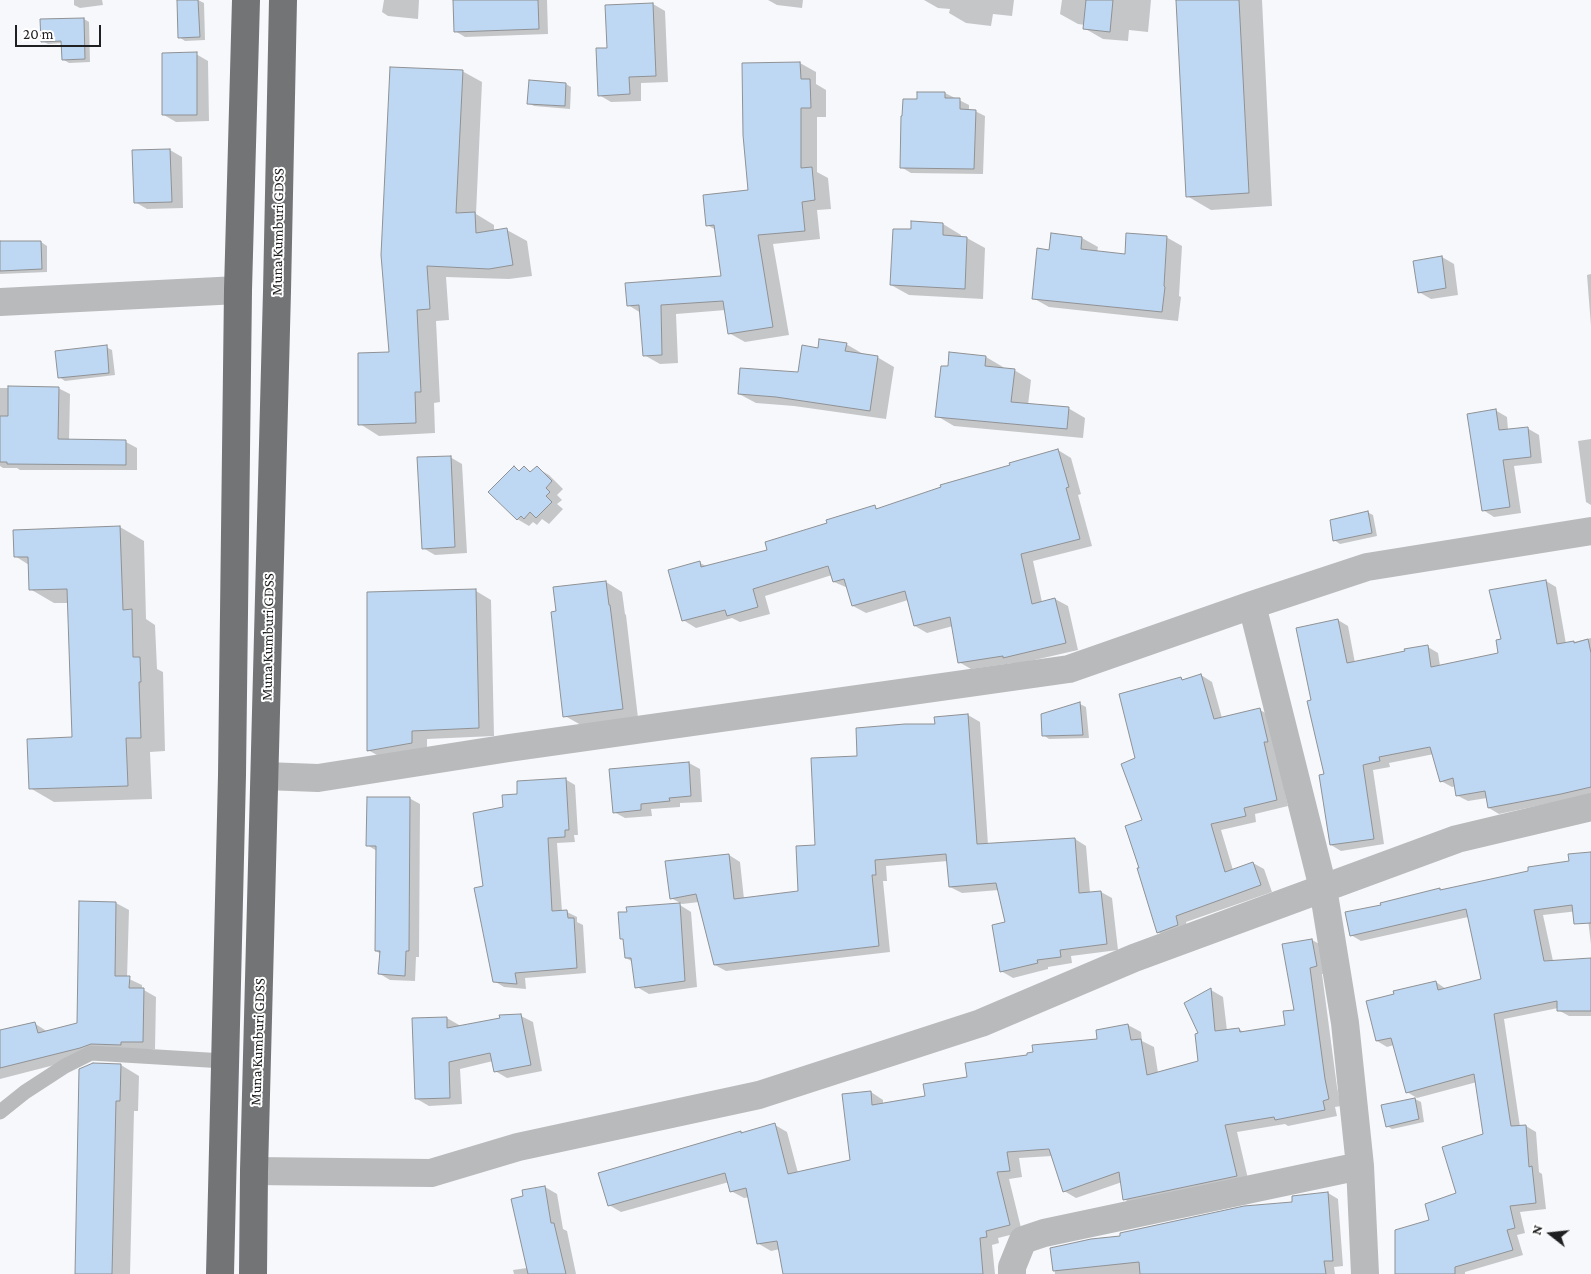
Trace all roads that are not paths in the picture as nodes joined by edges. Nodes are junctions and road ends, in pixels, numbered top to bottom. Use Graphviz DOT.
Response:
graph roads {
  1 [pos="246,0"];
  2 [pos="283,0"];
  3 [pos="238,290"];
  4 [pos="0,302"];
  5 [pos="1591,531"];
  6 [pos="1252,605"];
  7 [pos="265,776"];
  8 [pos="1591,807"];
  9 [pos="1323,888"];
  10 [pos="224,1061"];
  11 [pos="0,1112"];
  12 [pos="1360,1166"];
  13 [pos="254,1171"];
  14 [pos="220,1274"];
  15 [pos="253,1274"];
  16 [pos="1012,1274"];
  17 [pos="1366,1274"];
  1 -- 3 [label="highway"];
  2 -- 7 [label="highway, Muna Kumburi GDSS"];
  3 -- 4 [label="street"];
  3 -- 10 [label="highway"];
  5 -- 6 [label="street"];
  6 -- 7 [label="street"];
  6 -- 9 [label="street"];
  7 -- 13 [label="highway, Muna Kumburi GDSS"];
  8 -- 9 [label="street"];
  9 -- 12 [label="street"];
  9 -- 13 [label="street"];
  10 -- 11 [label="lane"];
  10 -- 14 [label="highway"];
  12 -- 16 [label="street"];
  12 -- 17 [label="street"];
  13 -- 15 [label="highway, Muna Kumburi GDSS"];
}
